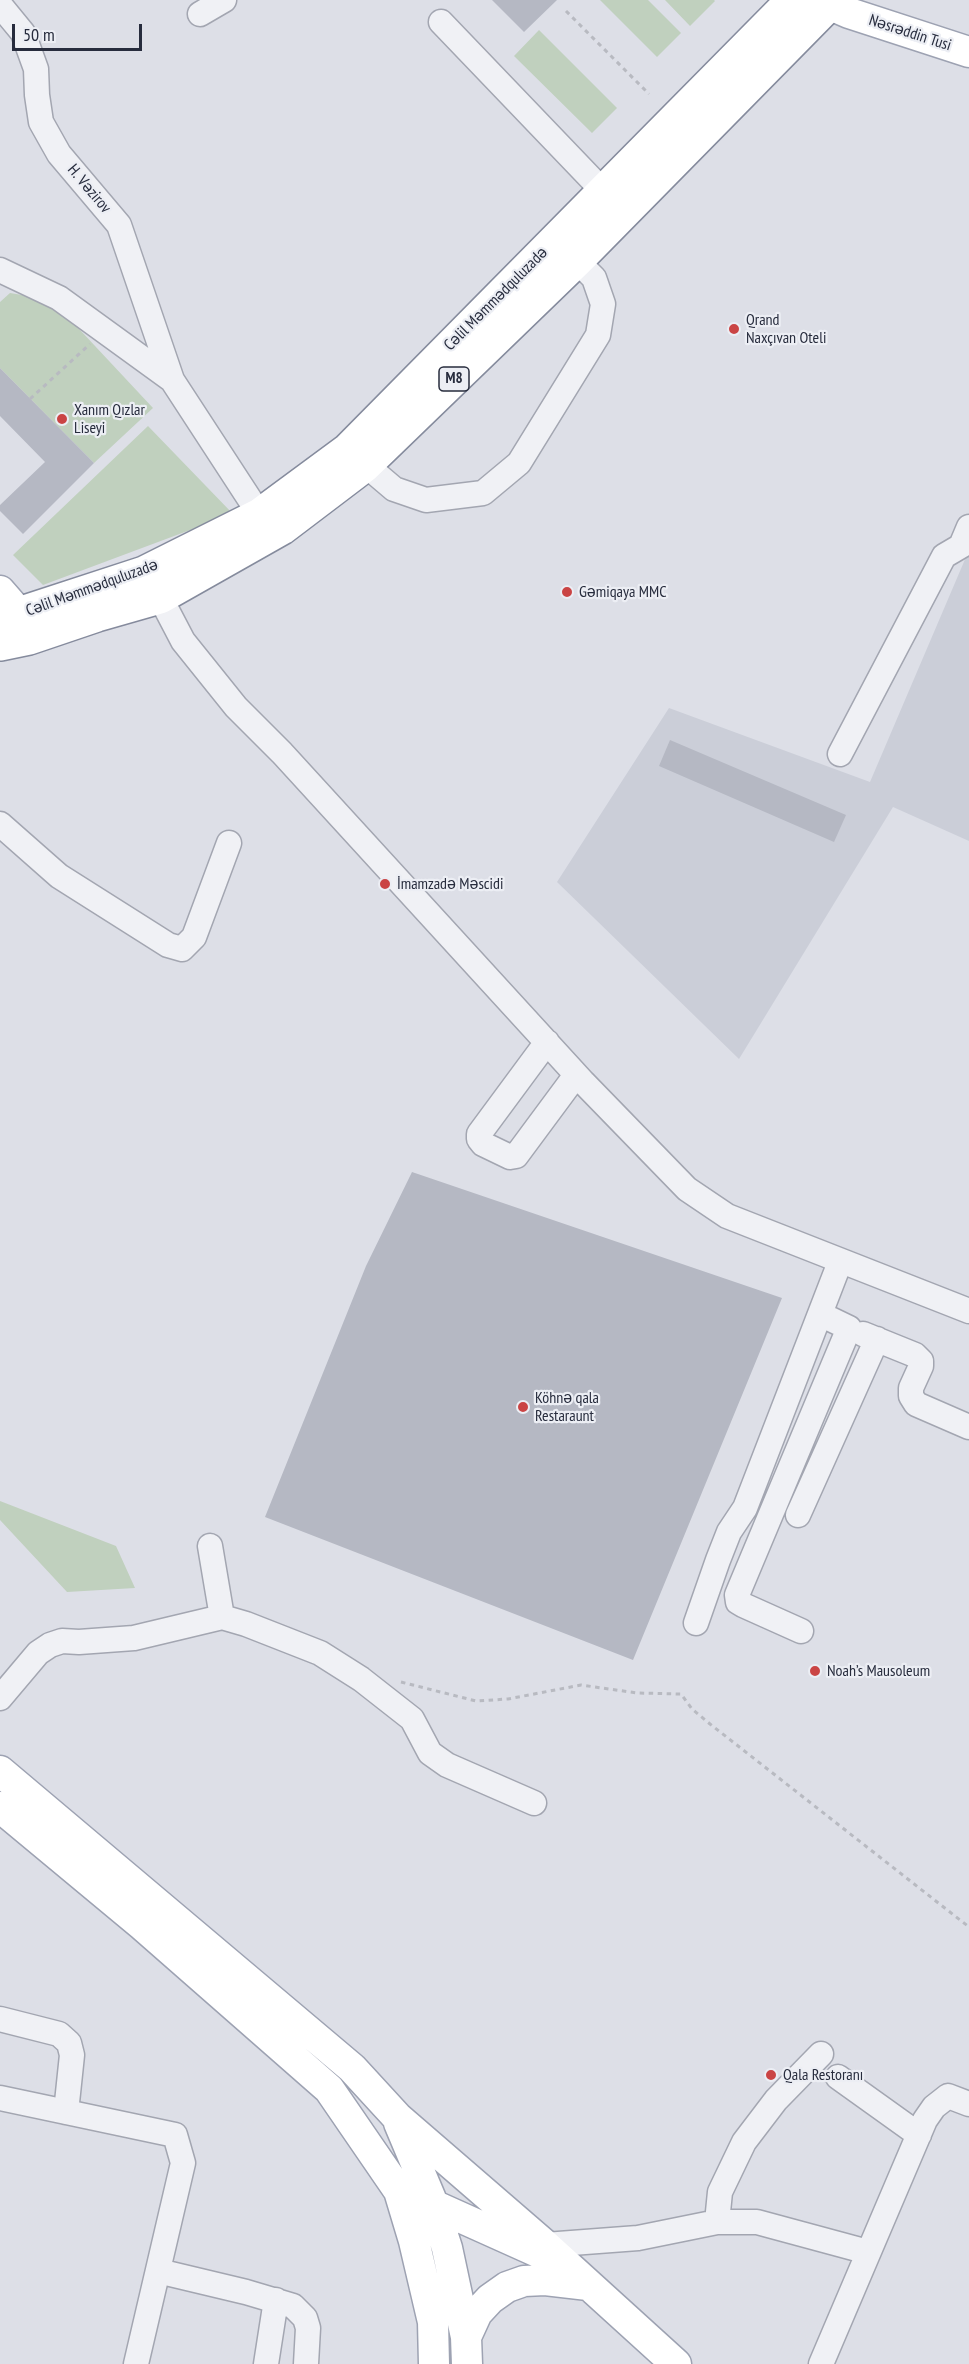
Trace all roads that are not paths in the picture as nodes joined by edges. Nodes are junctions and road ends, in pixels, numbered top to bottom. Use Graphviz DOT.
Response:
graph roads {
  1 [pos="224,0"];
  2 [pos="793,0"];
  3 [pos="827,2"];
  4 [pos="0,5"];
  5 [pos="200,7"];
  6 [pos="441,22"];
  7 [pos="969,52"];
  8 [pos="603,191"];
  9 [pos="566,250"];
  10 [pos="0,270"];
  11 [pos="171,380"];
  12 [pos="357,457"];
  13 [pos="260,515"];
  14 [pos="966,541"];
  15 [pos="160,597"];
  16 [pos="10,621"];
  17 [pos="840,754"];
  18 [pos="0,824"];
  19 [pos="229,843"];
  20 [pos="547,1042"];
  21 [pos="576,1074"];
  22 [pos="840,1262"];
  23 [pos="969,1311"];
  24 [pos="820,1314"];
  25 [pos="849,1328"];
  26 [pos="877,1339"];
  27 [pos="969,1427"];
  28 [pos="798,1515"];
  29 [pos="210,1546"];
  30 [pos="222,1617"];
  31 [pos="696,1623"];
  32 [pos="801,1631"];
  33 [pos="0,1698"];
  34 [pos="0,1771"];
  35 [pos="534,1803"];
  36 [pos="0,1807"];
  37 [pos="0,2019"];
  38 [pos="821,2054"];
  39 [pos="838,2077"];
  40 [pos="0,2098"];
  41 [pos="969,2104"];
  42 [pos="66,2112"];
  43 [pos="397,2117"];
  44 [pos="919,2135"];
  45 [pos="399,2191"];
  46 [pos="433,2204"];
  47 [pos="717,2222"];
  48 [pos="868,2252"];
  49 [pos="553,2254"];
  50 [pos="158,2271"];
  51 [pos="588,2285"];
  52 [pos="276,2300"];
  53 [pos="467,2350"];
  54 [pos="136,2364"];
  55 [pos="266,2364"];
  56 [pos="306,2364"];
  57 [pos="434,2364"];
  58 [pos="676,2364"];
  59 [pos="821,2364"];
  1 -- 5 [label="street"];
  2 -- 8 [label="highway, Cəlil Məmmədquluzadə / M8"];
  3 -- 7 [label="main road, Nəsrəddin Tusi"];
  3 -- 9 [label="highway, M8"];
  4 -- 11 [label="street, H. Vəzirov"];
  6 -- 8 [label="street"];
  8 -- 9 [label="highway, Cəlil Məmmədquluzadə / M8"];
  9 -- 12 [label="highway, Cəlil Məmmədquluzadə / M8"];
  9 -- 12 [label="street"];
  10 -- 11 [label="street"];
  11 -- 13 [label="street"];
  12 -- 13 [label="highway, Cəlil Məmmədquluzadə / M8"];
  12 -- 15 [label="highway, M8"];
  13 -- 16 [label="highway, Cəlil Məmmədquluzadə / M8"];
  14 -- 17 [label="street"];
  15 -- 16 [label="highway, M8"];
  15 -- 20 [label="street"];
  18 -- 19 [label="street"];
  20 -- 21 [label="street"];
  20 -- 21 [label="street"];
  21 -- 22 [label="street"];
  22 -- 23 [label="street"];
  22 -- 24 [label="street"];
  24 -- 25 [label="street"];
  24 -- 31 [label="street"];
  25 -- 26 [label="street"];
  25 -- 32 [label="street"];
  26 -- 27 [label="street"];
  26 -- 28 [label="street"];
  29 -- 30 [label="street"];
  30 -- 33 [label="street"];
  30 -- 35 [label="street"];
  34 -- 43 [label="main road"];
  36 -- 45 [label="main road"];
  37 -- 42 [label="street"];
  38 -- 47 [label="street"];
  39 -- 44 [label="street"];
  40 -- 42 [label="street"];
  41 -- 44 [label="street"];
  42 -- 50 [label="street"];
  43 -- 46 [label="main road"];
  43 -- 49 [label="main road"];
  44 -- 48 [label="street"];
  45 -- 46 [label="main road"];
  45 -- 57 [label="main road"];
  46 -- 49 [label="main road"];
  46 -- 53 [label="main road"];
  47 -- 48 [label="street"];
  47 -- 49 [label="street"];
  48 -- 59 [label="street"];
  49 -- 51 [label="main road"];
  50 -- 52 [label="street"];
  50 -- 54 [label="street"];
  51 -- 53 [label="main road"];
  51 -- 58 [label="main road"];
  52 -- 55 [label="street"];
  52 -- 56 [label="street"];
}
